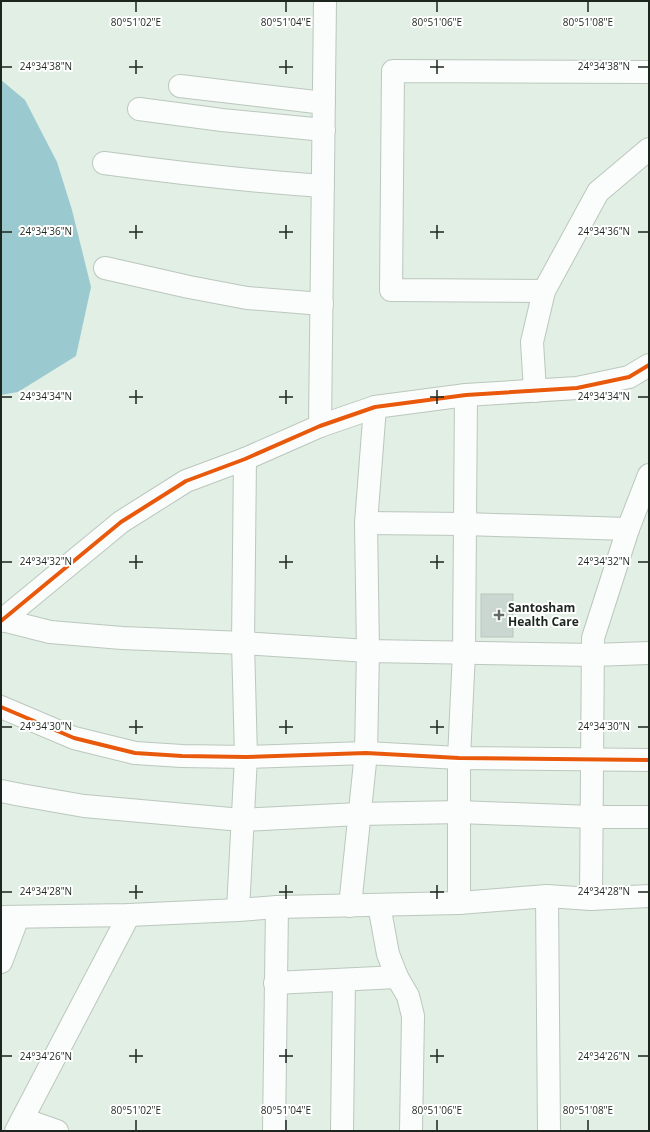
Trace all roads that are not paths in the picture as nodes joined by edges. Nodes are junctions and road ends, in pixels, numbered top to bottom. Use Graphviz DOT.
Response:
graph roads {
  1 [pos="325,1"];
  2 [pos="649,72"];
  3 [pos="180,86"];
  4 [pos="324,103"];
  5 [pos="140,109"];
  6 [pos="324,130"];
  7 [pos="649,149"];
  8 [pos="104,163"];
  9 [pos="323,186"];
  10 [pos="105,268"];
  11 [pos="544,291"];
  12 [pos="322,304"];
  13 [pos="649,365"];
  14 [pos="535,391"];
  15 [pos="466,395"];
  16 [pos="375,407"];
  17 [pos="320,426"];
  18 [pos="245,459"];
  19 [pos="649,475"];
  20 [pos="366,523"];
  21 [pos="465,524"];
  22 [pos="628,529"];
  23 [pos="5,612"];
  24 [pos="243,643"];
  25 [pos="368,651"];
  26 [pos="464,652"];
  27 [pos="649,653"];
  28 [pos="593,655"];
  29 [pos="1,707"];
  30 [pos="366,753"];
  31 [pos="246,757"];
  32 [pos="459,758"];
  33 [pos="592,758"];
  34 [pos="649,760"];
  35 [pos="1,790"];
  36 [pos="459,812"];
  37 [pos="359,814"];
  38 [pos="592,817"];
  39 [pos="649,817"];
  40 [pos="242,820"];
  41 [pos="547,896"];
  42 [pos="649,896"];
  43 [pos="591,899"];
  44 [pos="459,903"];
  45 [pos="379,905"];
  46 [pos="277,906"];
  47 [pos="350,906"];
  48 [pos="238,910"];
  49 [pos="129,914"];
  50 [pos="9,917"];
  51 [pos="1,962"];
  52 [pos="397,977"];
  53 [pos="344,980"];
  54 [pos="275,983"];
  55 [pos="19,1125"];
  56 [pos="57,1131"];
  57 [pos="274,1131"];
  58 [pos="342,1131"];
  59 [pos="410,1131"];
  60 [pos="549,1131"];
  1 -- 4 [label="street"];
  2 -- 11 [label="street"];
  3 -- 4 [label="street"];
  4 -- 6 [label="street"];
  5 -- 6 [label="street"];
  6 -- 9 [label="street"];
  7 -- 11 [label="street"];
  8 -- 9 [label="street"];
  9 -- 12 [label="street"];
  10 -- 12 [label="street"];
  11 -- 14 [label="street"];
  12 -- 17 [label="street"];
  13 -- 14 [label="street"];
  14 -- 15 [label="street"];
  15 -- 16 [label="street"];
  15 -- 21 [label="street"];
  16 -- 17 [label="street"];
  16 -- 20 [label="street"];
  17 -- 18 [label="street"];
  18 -- 23 [label="street"];
  18 -- 24 [label="street"];
  19 -- 22 [label="street"];
  20 -- 21 [label="street"];
  20 -- 25 [label="street"];
  21 -- 22 [label="street"];
  21 -- 26 [label="street"];
  22 -- 28 [label="street"];
  23 -- 24 [label="street"];
  24 -- 25 [label="street"];
  24 -- 31 [label="street"];
  25 -- 26 [label="street"];
  25 -- 30 [label="street"];
  26 -- 28 [label="street"];
  26 -- 32 [label="street"];
  27 -- 28 [label="street"];
  28 -- 33 [label="street"];
  29 -- 31 [label="street"];
  30 -- 31 [label="street"];
  30 -- 32 [label="street"];
  30 -- 37 [label="street"];
  31 -- 40 [label="street"];
  32 -- 33 [label="street"];
  32 -- 36 [label="street"];
  33 -- 34 [label="street"];
  33 -- 38 [label="street"];
  35 -- 40 [label="street"];
  36 -- 37 [label="street"];
  36 -- 38 [label="street"];
  36 -- 44 [label="street"];
  37 -- 40 [label="street"];
  37 -- 47 [label="street"];
  38 -- 39 [label="street"];
  38 -- 43 [label="street"];
  40 -- 48 [label="street"];
  41 -- 43 [label="street"];
  41 -- 44 [label="street"];
  41 -- 60 [label="street"];
  42 -- 43 [label="street"];
  44 -- 45 [label="street"];
  45 -- 47 [label="street"];
  45 -- 52 [label="street"];
  46 -- 47 [label="street"];
  46 -- 48 [label="street"];
  46 -- 54 [label="street"];
  48 -- 49 [label="street"];
  49 -- 50 [label="street"];
  49 -- 55 [label="street"];
  50 -- 51 [label="street"];
  52 -- 53 [label="street"];
  52 -- 59 [label="street"];
  53 -- 54 [label="street"];
  53 -- 58 [label="street"];
  54 -- 57 [label="street"];
  55 -- 56 [label="street"];
}
